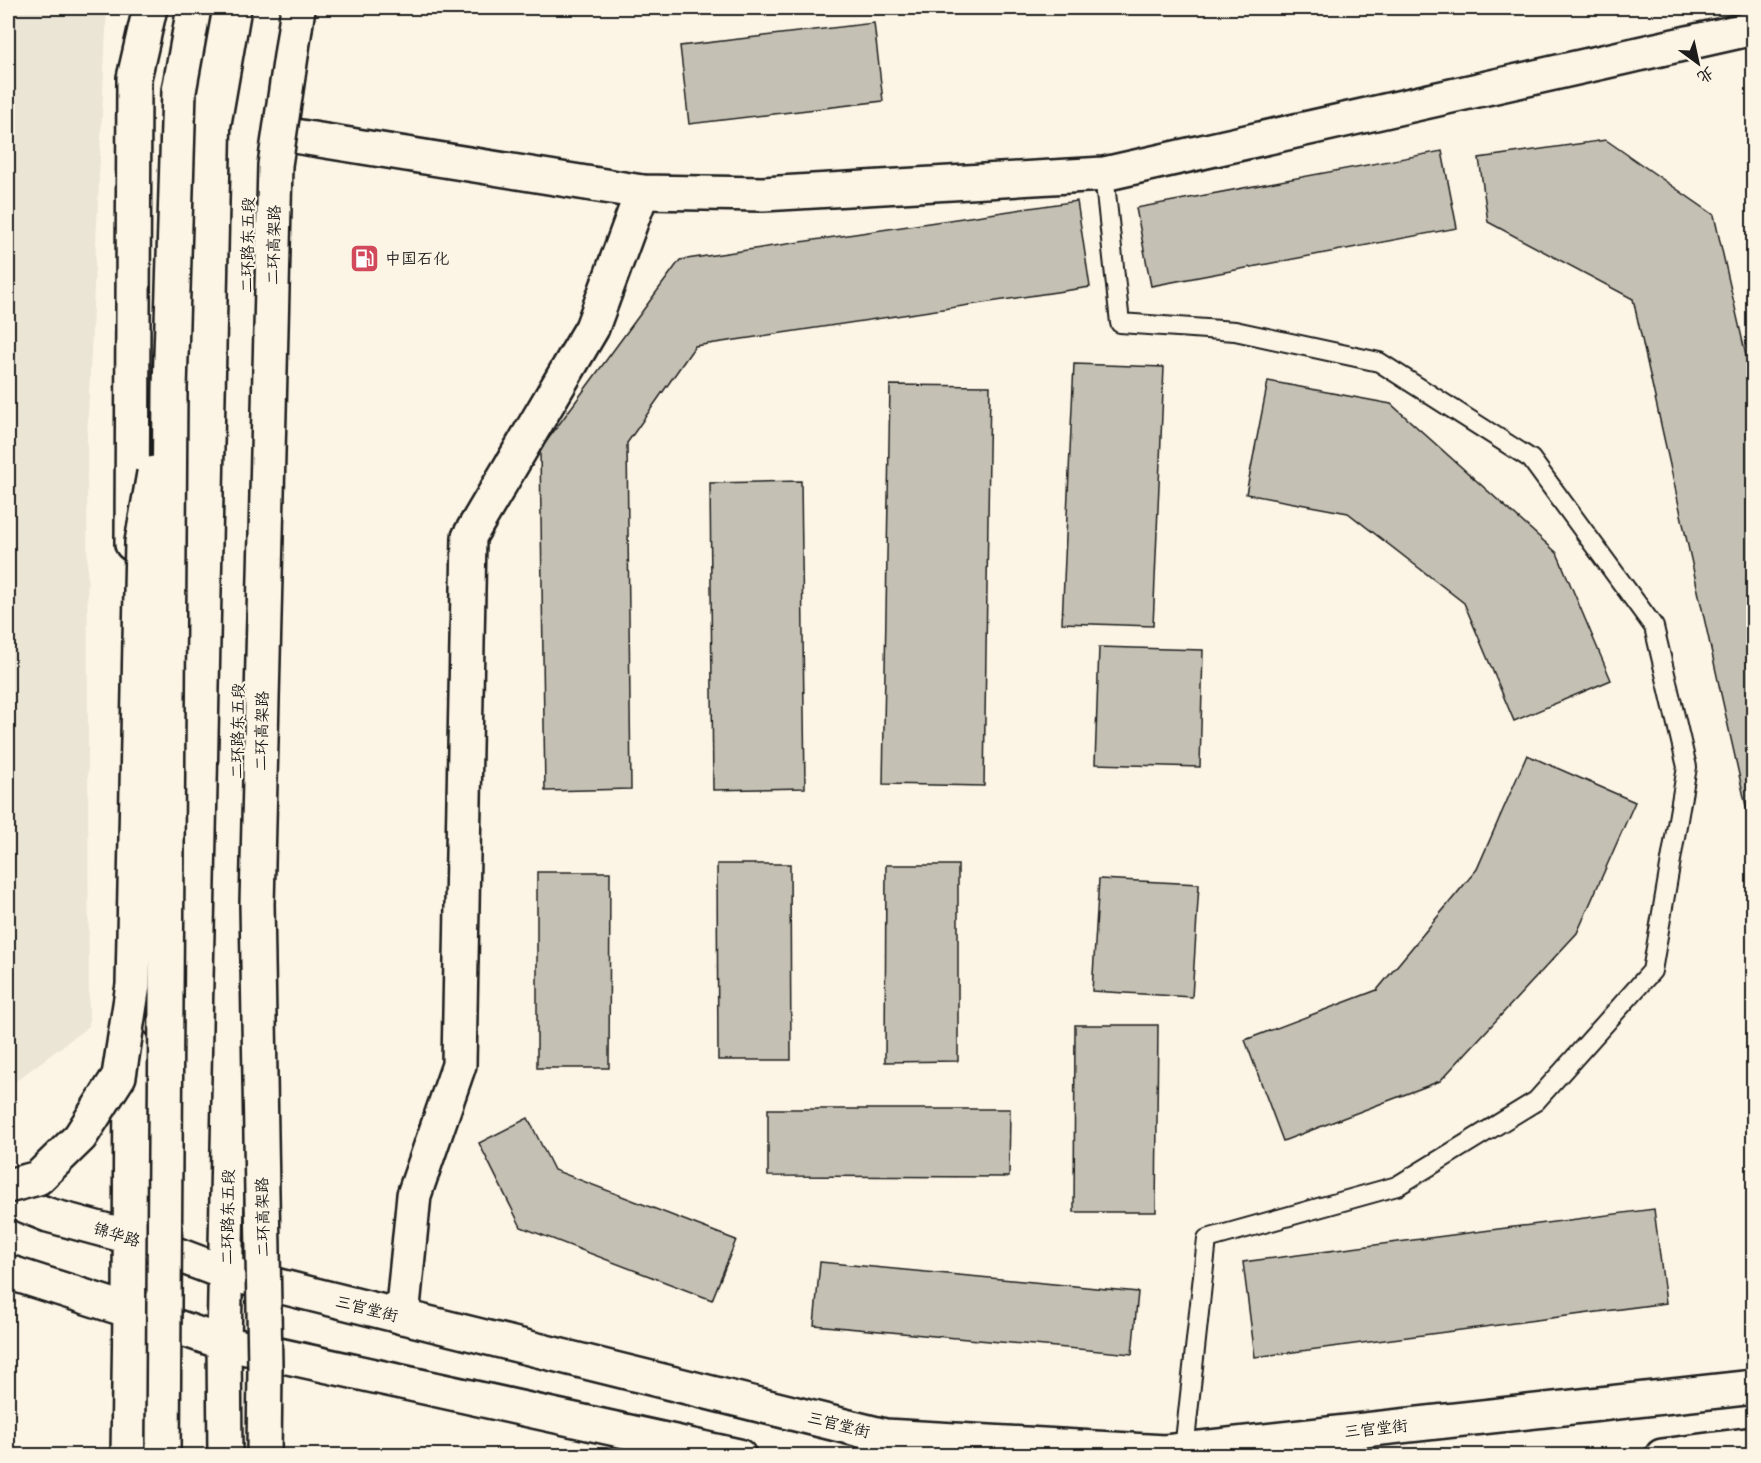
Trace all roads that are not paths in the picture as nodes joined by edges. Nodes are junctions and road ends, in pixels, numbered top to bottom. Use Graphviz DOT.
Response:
graph roads {
  1 [pos="150,8"];
  2 [pos="194,8"];
  3 [pos="270,8"];
  4 [pos="298,8"];
  5 [pos="1748,8"];
  6 [pos="1753,28"];
  7 [pos="249,129"];
  8 [pos="1104,174"];
  9 [pos="642,192"];
  10 [pos="170,389"];
  11 [pos="8,1186"];
  12 [pos="8,1199"];
  13 [pos="130,1237"];
  14 [pos="8,1272"];
  15 [pos="226,1273"];
  16 [pos="130,1311"];
  17 [pos="402,1317"];
  18 [pos="224,1343"];
  19 [pos="1754,1387"];
  20 [pos="1754,1444"];
  21 [pos="1184,1450"];
  22 [pos="128,1455"];
  23 [pos="163,1455"];
  24 [pos="225,1455"];
  25 [pos="264,1455"];
  26 [pos="739,1455"];
  27 [pos="1662,1455"];
  1 -- 13 [label="main road"];
  2 -- 10 [label="main road, bridge"];
  3 -- 7 [label="main road, 二环路东五段"];
  4 -- 25 [label="main road, 二环高架路, bridge"];
  5 -- 6 [label="main road"];
  6 -- 8 [label="main road"];
  7 -- 9 [label="main road"];
  7 -- 15 [label="main road, 二环路东五段"];
  8 -- 9 [label="main road"];
  8 -- 21 [label="lane"];
  9 -- 17 [label="main road"];
  10 -- 11 [label="main road, bridge"];
  10 -- 23 [label="main road, bridge"];
  12 -- 13 [label="main road, 锦华路"];
  13 -- 15 [label="main road, 锦华路"];
  13 -- 16 [label="main road"];
  14 -- 16 [label="main road"];
  15 -- 17 [label="main road, 三官堂街"];
  15 -- 18 [label="main road, 二环路东五段"];
  16 -- 18 [label="main road"];
  16 -- 22 [label="main road"];
  17 -- 21 [label="main road, 三官堂街"];
  18 -- 24 [label="main road, 二环路东五段"];
  18 -- 26 [label="main road"];
  19 -- 21 [label="main road, 三官堂街"];
  20 -- 27 [label="main road"];
}
